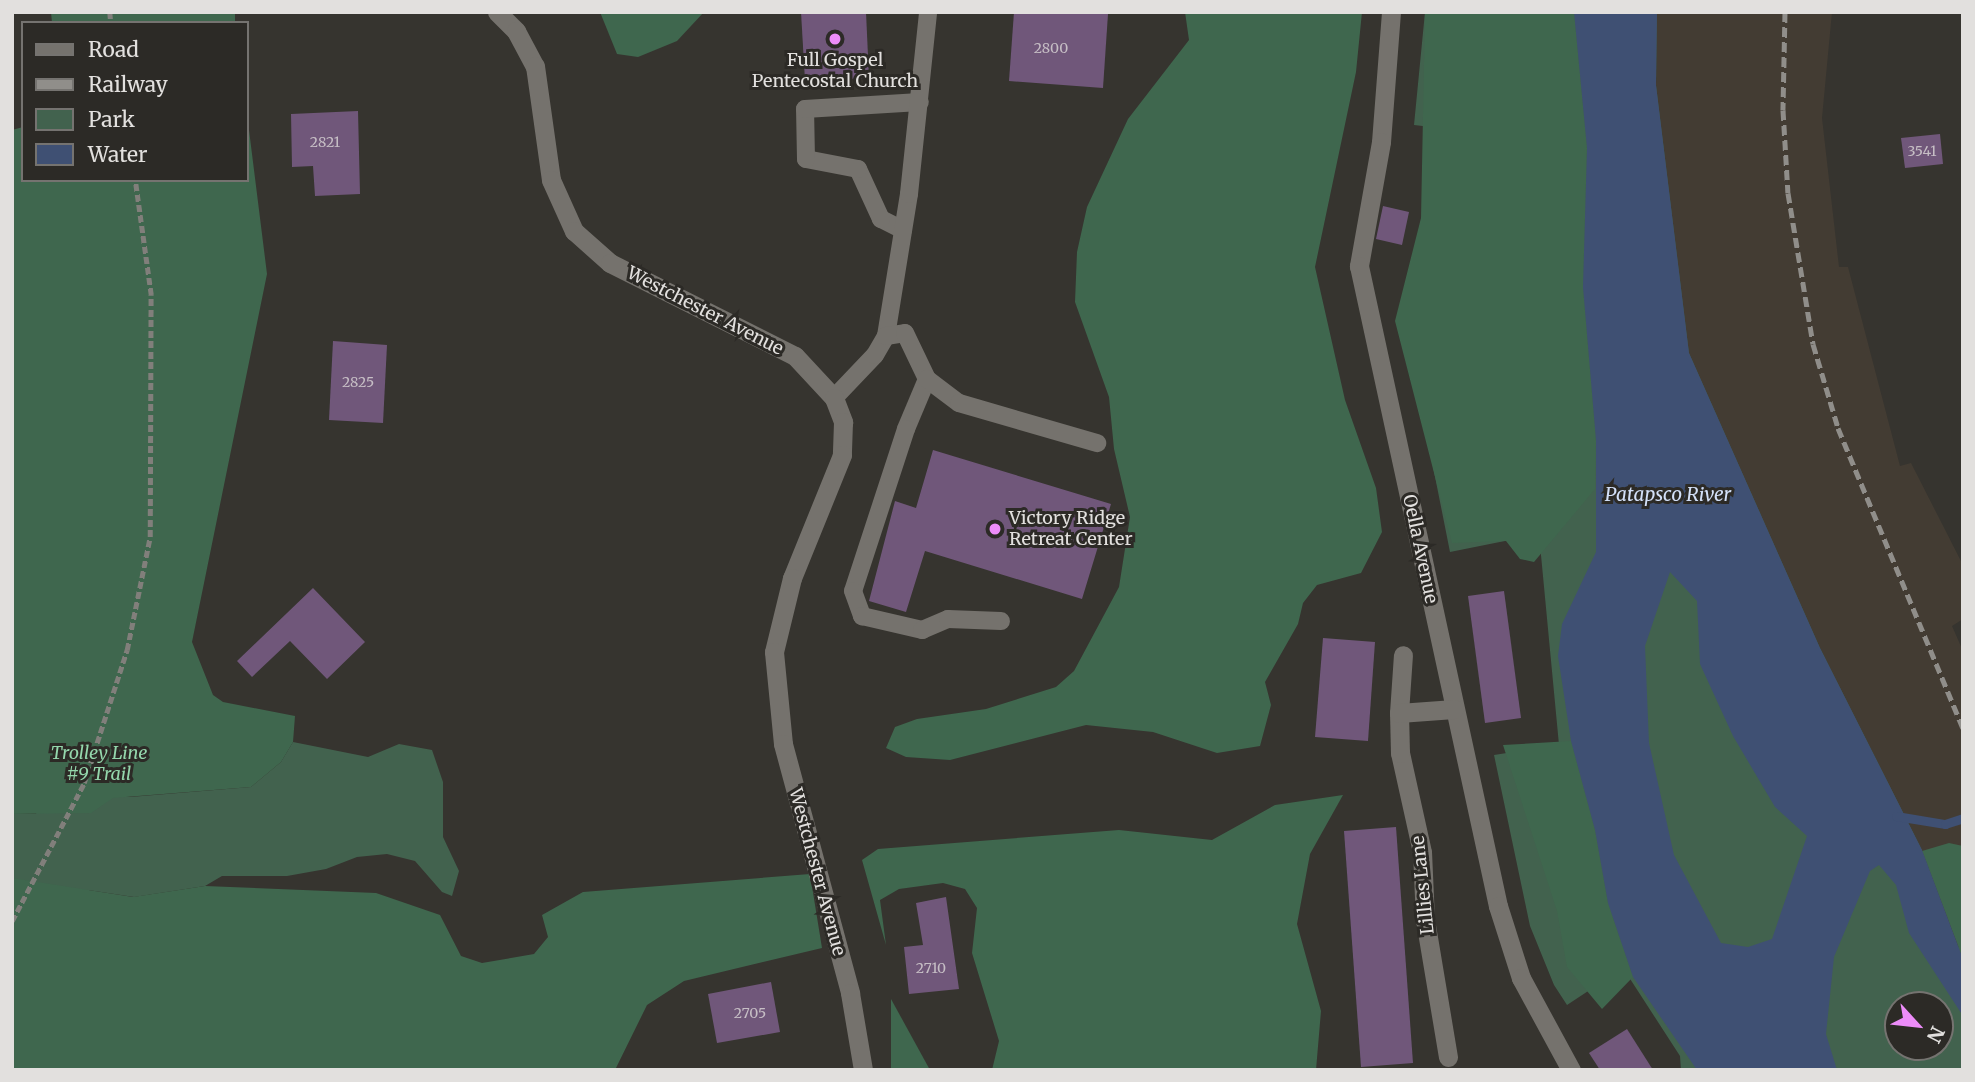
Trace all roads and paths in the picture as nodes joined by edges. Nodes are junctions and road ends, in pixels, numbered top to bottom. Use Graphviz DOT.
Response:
graph roads {
  1 [pos="497,12"];
  2 [pos="928,12"];
  3 [pos="1391,12"];
  4 [pos="920,102"];
  5 [pos="135,182"];
  6 [pos="903,230"];
  7 [pos="886,336"];
  8 [pos="927,379"];
  9 [pos="834,398"];
  10 [pos="1097,443"];
  11 [pos="1001,621"];
  12 [pos="1403,655"];
  13 [pos="1454,709"];
  14 [pos="1399,713"];
  15 [pos="12,920"];
  16 [pos="1448,1057"];
  17 [pos="863,1070"];
  18 [pos="1571,1070"];
  1 -- 9 [label="street, Westchester Avenue"];
  2 -- 4 [label="lane"];
  3 -- 13 [label="street, Oella Avenue"];
  4 -- 6 [label="lane"];
  4 -- 6 [label="lane"];
  5 -- 15 [label="path"];
  6 -- 7 [label="lane"];
  7 -- 8 [label="lane"];
  7 -- 9 [label="lane"];
  8 -- 10 [label="lane"];
  8 -- 11 [label="lane"];
  9 -- 17 [label="street, Westchester Avenue"];
  12 -- 14 [label="street, Lillies Lane"];
  13 -- 14 [label="street"];
  13 -- 18 [label="street, Oella Avenue"];
  14 -- 16 [label="street, Lillies Lane"];
}
